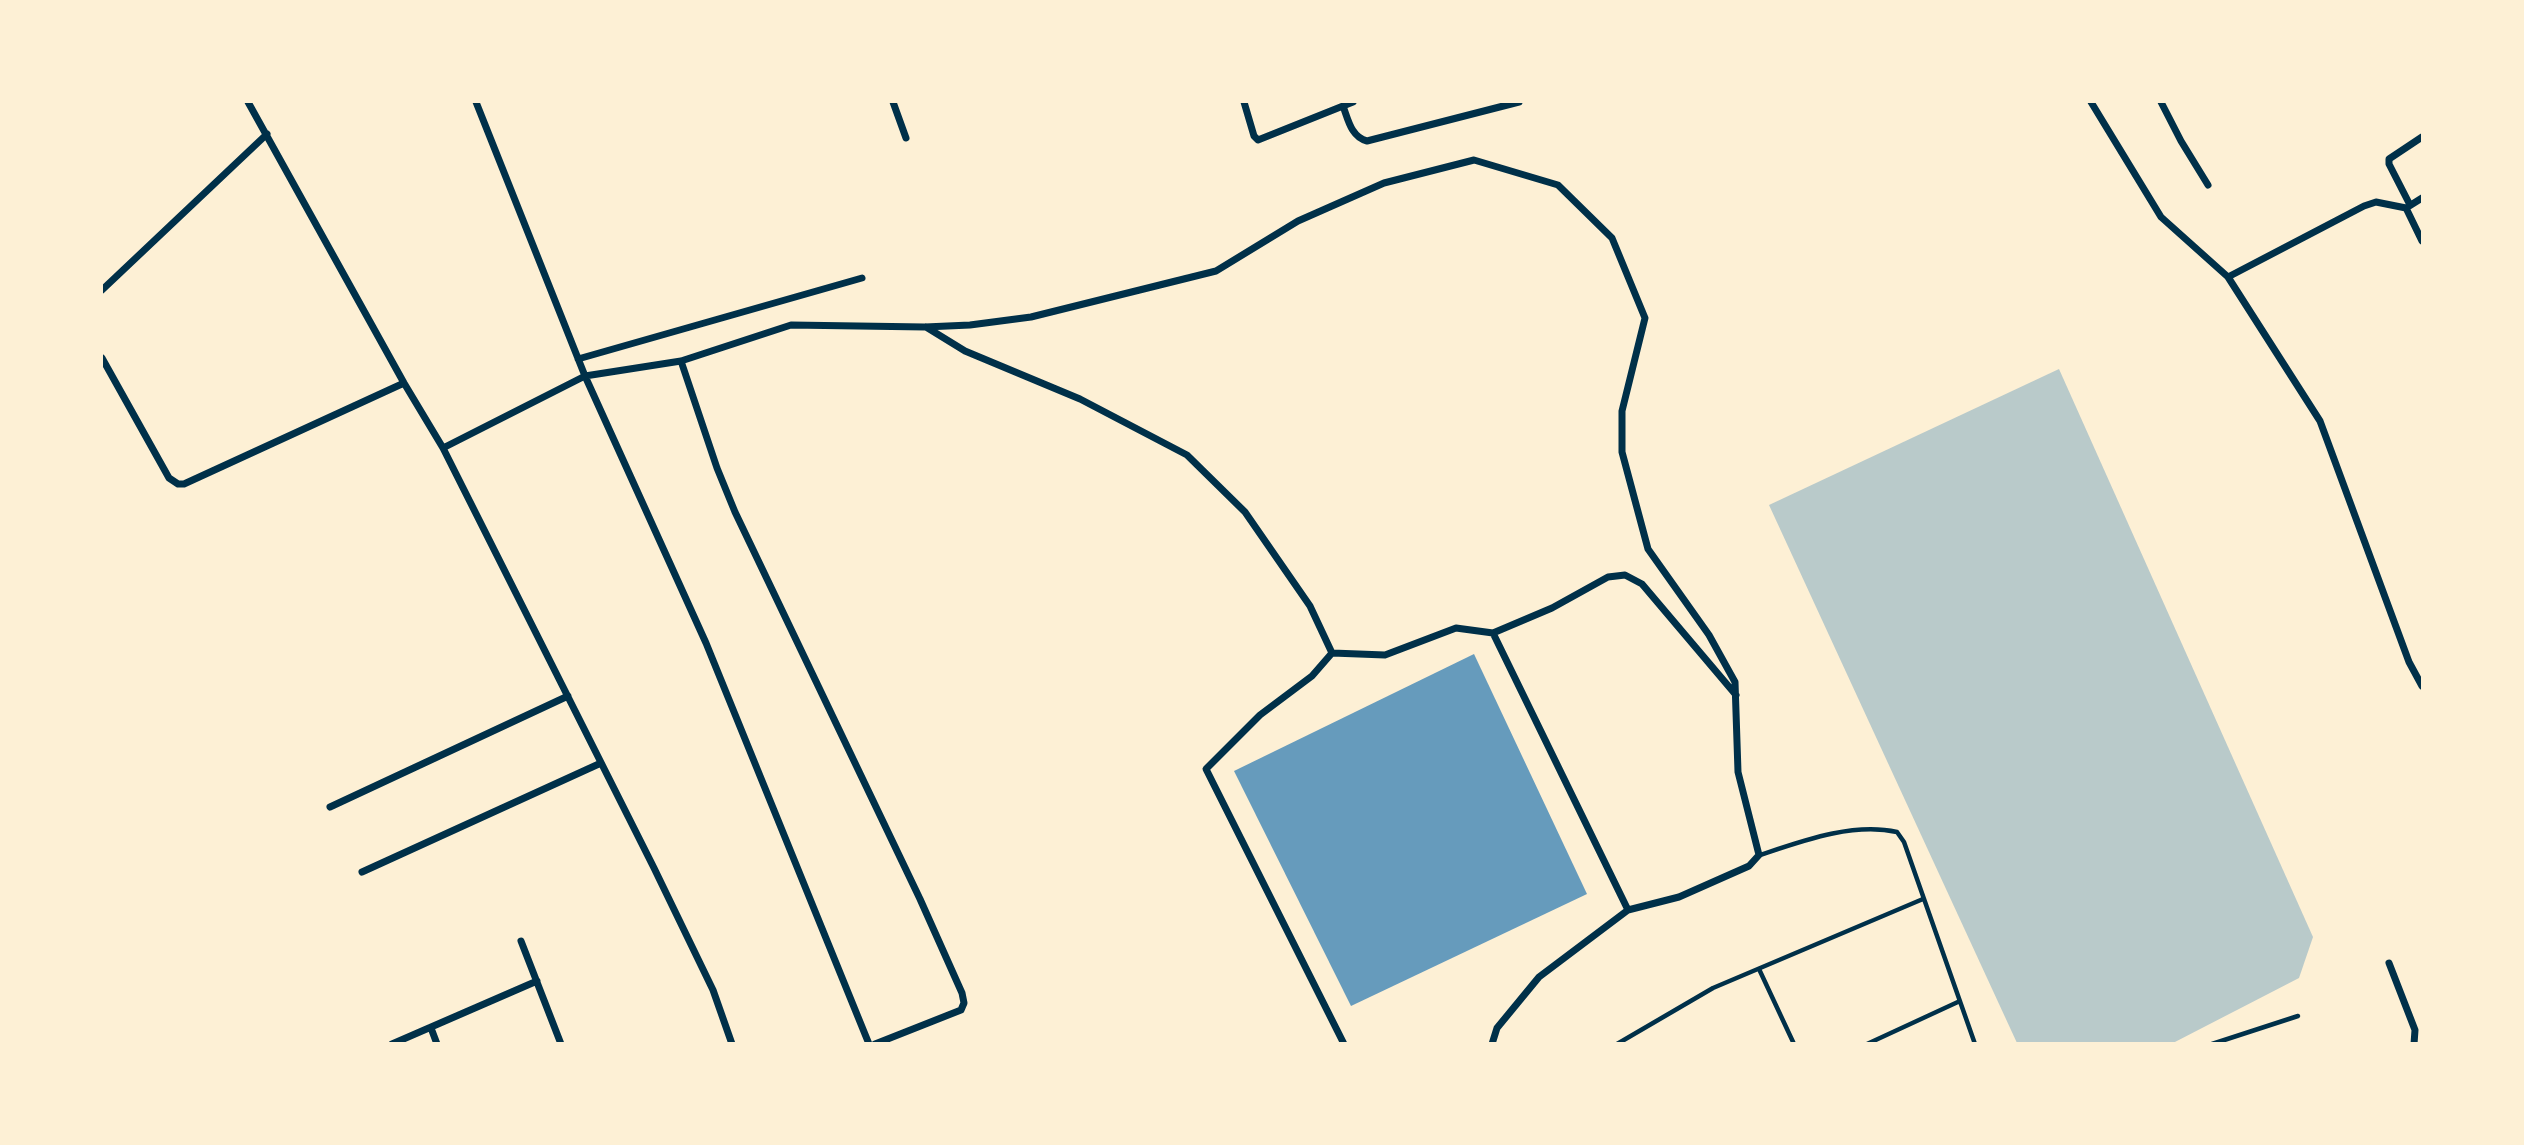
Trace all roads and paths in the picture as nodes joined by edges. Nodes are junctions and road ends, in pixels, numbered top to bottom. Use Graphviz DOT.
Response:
graph roads {
  1 [pos="248,102"];
  2 [pos="476,102"];
  3 [pos="893,102"];
  4 [pos="1244,102"];
  5 [pos="1353,102"];
  6 [pos="1519,102"];
  7 [pos="2091,102"];
  8 [pos="2161,102"];
  9 [pos="1343,106"];
  10 [pos="267,134"];
  11 [pos="2423,137"];
  12 [pos="906,138"];
  13 [pos="2208,185"];
  14 [pos="2423,198"];
  15 [pos="2408,206"];
  16 [pos="2423,241"];
  17 [pos="2228,277"];
  18 [pos="862,278"];
  19 [pos="102,290"];
  20 [pos="925,327"];
  21 [pos="102,358"];
  22 [pos="578,359"];
  23 [pos="681,362"];
  24 [pos="585,376"];
  25 [pos="404,383"];
  26 [pos="443,447"];
  27 [pos="1493,633"];
  28 [pos="1332,653"];
  29 [pos="2423,686"];
  30 [pos="1736,695"];
  31 [pos="568,696"];
  32 [pos="601,763"];
  33 [pos="330,807"];
  34 [pos="1759,855"];
  35 [pos="362,872"];
  36 [pos="1923,899"];
  37 [pos="1628,910"];
  38 [pos="521,941"];
  39 [pos="2389,963"];
  40 [pos="1759,969"];
  41 [pos="537,981"];
  42 [pos="1960,1001"];
  43 [pos="2298,1016"];
  44 [pos="431,1028"];
  45 [pos="2419,1029"];
  46 [pos="392,1044"];
  47 [pos="438,1044"];
  48 [pos="561,1044"];
  49 [pos="732,1044"];
  50 [pos="872,1044"];
  51 [pos="1344,1044"];
  52 [pos="1492,1044"];
  53 [pos="1617,1044"];
  54 [pos="1794,1044"];
  55 [pos="1867,1044"];
  56 [pos="1975,1044"];
  57 [pos="2212,1044"];
  58 [pos="2414,1044"];
  1 -- 10 [label="street"];
  2 -- 22 [label="street"];
  3 -- 12 [label="street"];
  4 -- 9 [label="street"];
  5 -- 9 [label="street"];
  6 -- 9 [label="street"];
  7 -- 17 [label="street"];
  8 -- 13 [label="street"];
  10 -- 19 [label="street"];
  10 -- 25 [label="street"];
  11 -- 15 [label="street"];
  14 -- 15 [label="street"];
  15 -- 16 [label="street"];
  15 -- 17 [label="street"];
  17 -- 29 [label="street"];
  18 -- 22 [label="street"];
  20 -- 23 [label="street"];
  20 -- 28 [label="street"];
  20 -- 30 [label="street"];
  21 -- 25 [label="street"];
  22 -- 24 [label="street"];
  23 -- 24 [label="street"];
  23 -- 50 [label="street"];
  24 -- 26 [label="street"];
  24 -- 50 [label="street"];
  25 -- 26 [label="street"];
  26 -- 31 [label="street"];
  27 -- 28 [label="street"];
  27 -- 30 [label="street"];
  27 -- 37 [label="street"];
  28 -- 51 [label="street"];
  30 -- 34 [label="street"];
  31 -- 32 [label="street"];
  31 -- 33 [label="street"];
  32 -- 35 [label="street"];
  32 -- 49 [label="street"];
  34 -- 36 [label="lane"];
  34 -- 37 [label="street"];
  36 -- 40 [label="lane"];
  36 -- 42 [label="lane"];
  37 -- 52 [label="street"];
  38 -- 41 [label="street"];
  39 -- 45 [label="street"];
  40 -- 53 [label="lane"];
  40 -- 54 [label="lane"];
  41 -- 44 [label="street"];
  41 -- 48 [label="street"];
  42 -- 55 [label="lane"];
  42 -- 56 [label="lane"];
  43 -- 57 [label="lane"];
  44 -- 46 [label="street"];
  44 -- 47 [label="street"];
  45 -- 58 [label="street"];
}
